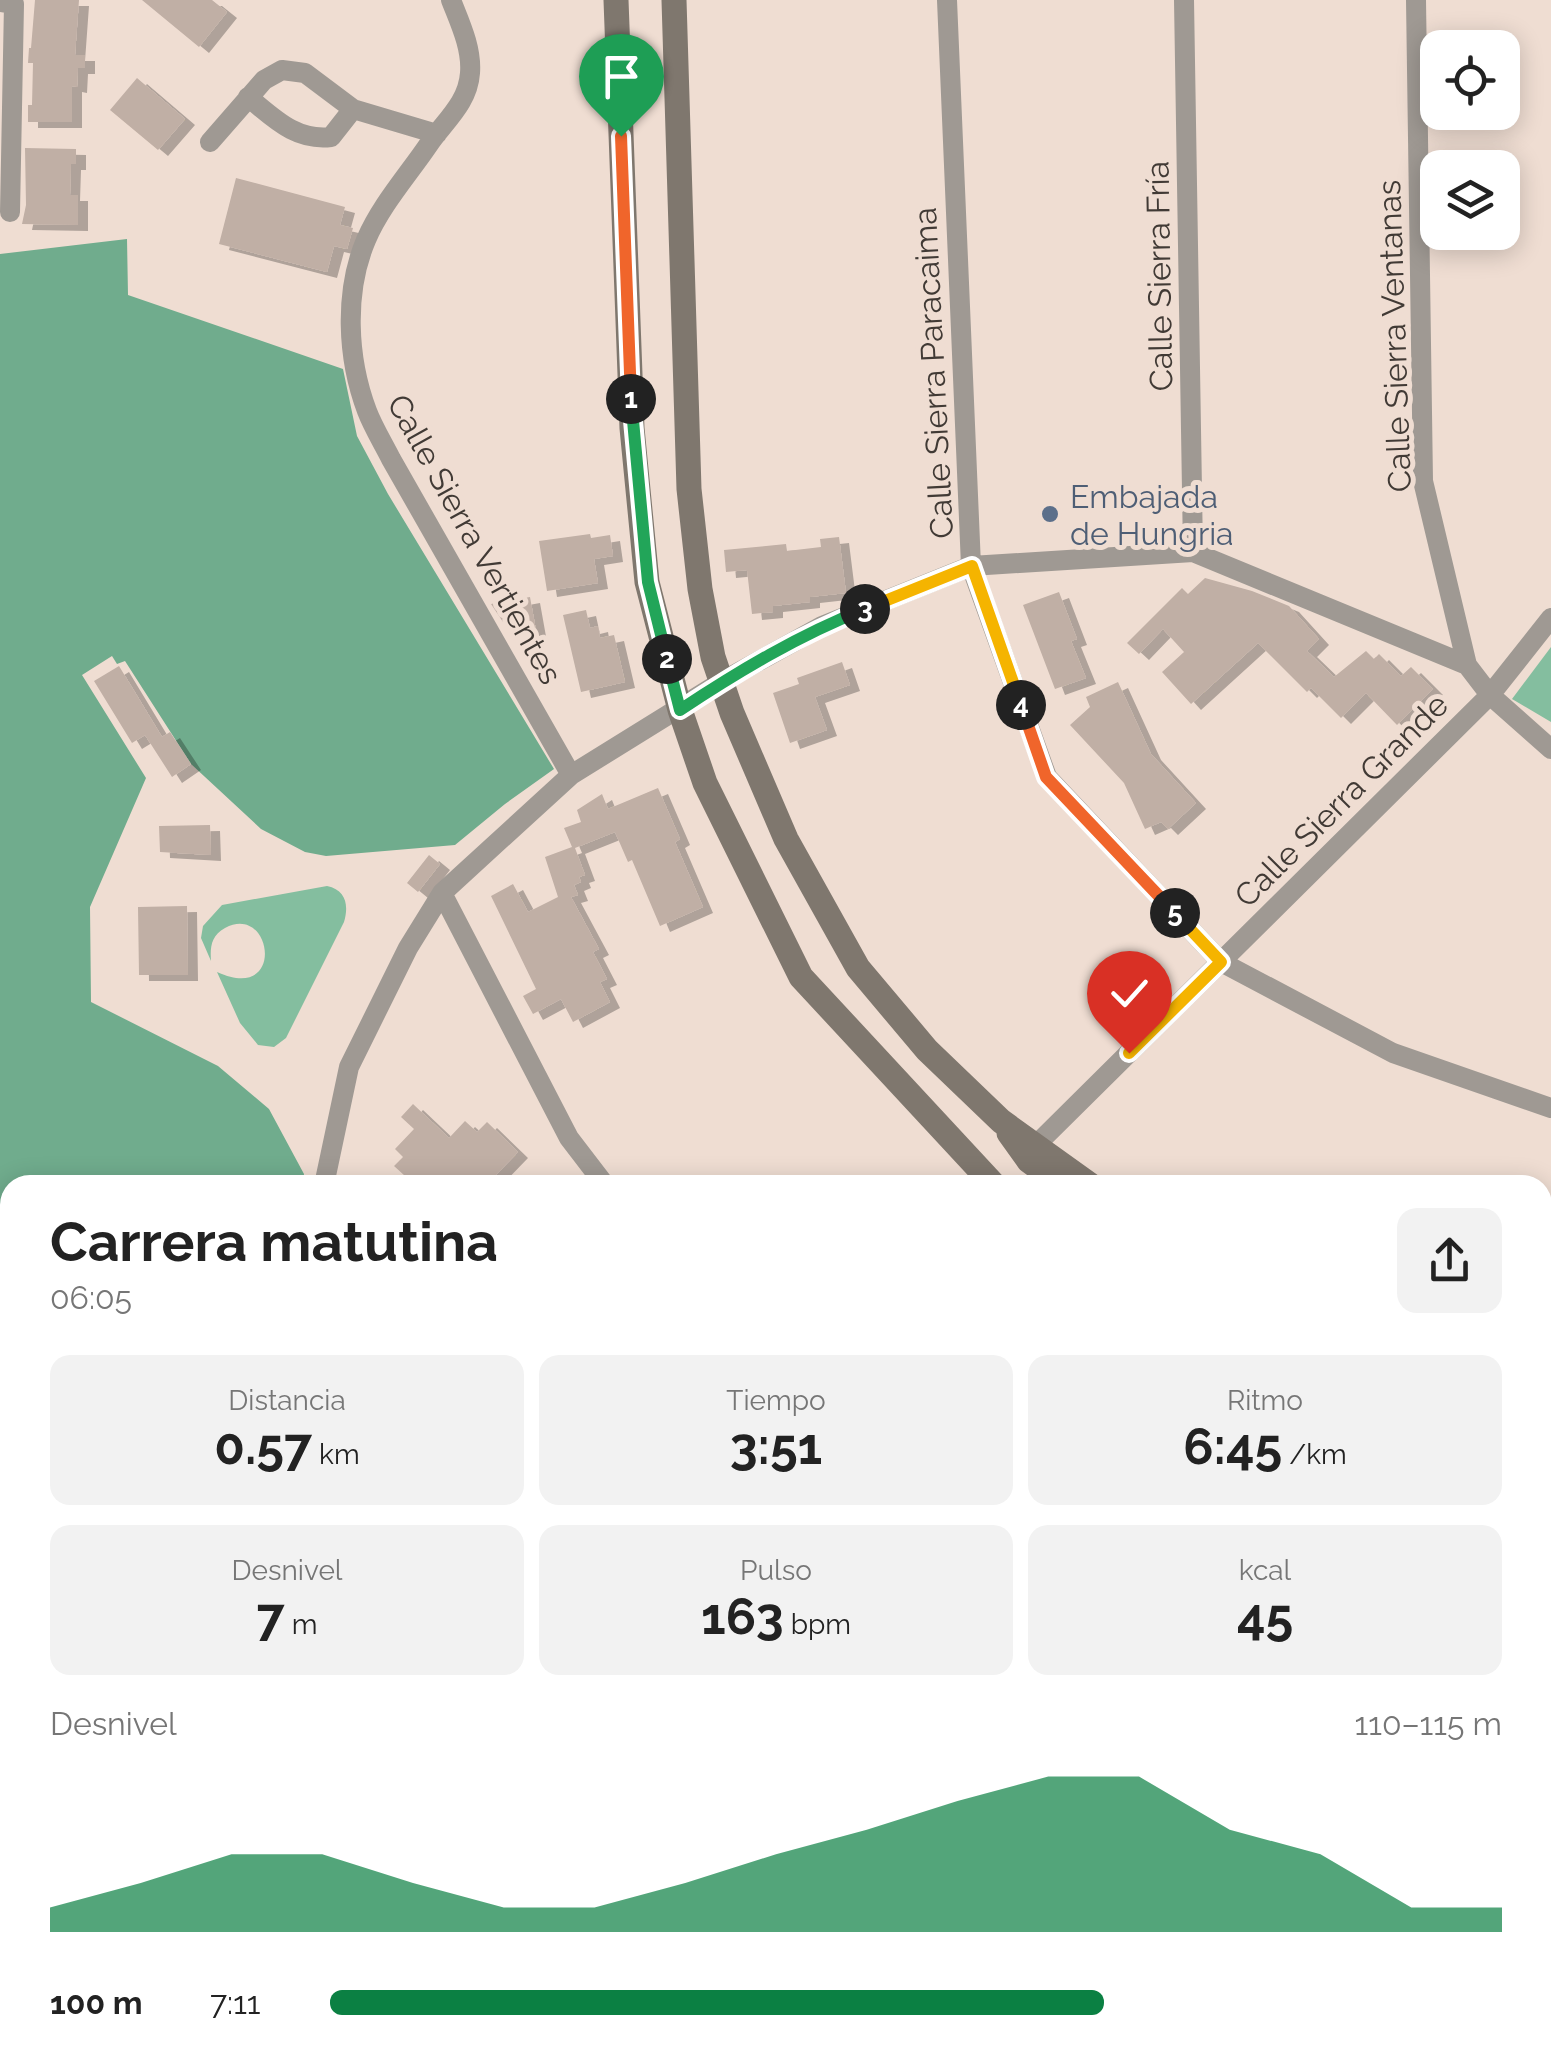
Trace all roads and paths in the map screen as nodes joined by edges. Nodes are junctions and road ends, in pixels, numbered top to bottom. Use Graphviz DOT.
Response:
graph roads {
  1 [pos="451,0"];
  2 [pos="616,0"];
  3 [pos="674,0"];
  4 [pos="946,0"];
  5 [pos="1184,0"];
  6 [pos="1416,0"];
  7 [pos="9,2"];
  8 [pos="248,97"];
  9 [pos="353,110"];
  10 [pos="437,134"];
  11 [pos="210,142"];
  12 [pos="10,212"];
  13 [pos="1193,552"];
  14 [pos="972,566"];
  15 [pos="1551,618"];
  16 [pos="1467,665"];
  17 [pos="722,682"];
  18 [pos="1490,696"];
  19 [pos="680,710"];
  20 [pos="1551,749"];
  21 [pos="571,775"];
  22 [pos="442,893"];
  23 [pos="1221,962"];
  24 [pos="1551,1108"];
  25 [pos="1001,1120"];
  26 [pos="1037,1144"];
  27 [pos="326,1175"];
  28 [pos="597,1175"];
  29 [pos="981,1175"];
  30 [pos="1048,1175"];
  31 [pos="1077,1175"];
  1 -- 10 [label="street, Calle Sierra Vertientes"];
  2 -- 19 [label="main road"];
  3 -- 17 [label="main road"];
  4 -- 14 [label="street, Calle Sierra Paracaima"];
  5 -- 13 [label="street, Calle Sierra Fría"];
  6 -- 16 [label="street, Calle Sierra Ventanas"];
  7 -- 12 [label="street"];
  8 -- 9 [label="street"];
  8 -- 9 [label="street"];
  8 -- 11 [label="street"];
  9 -- 10 [label="street"];
  10 -- 21 [label="street, Calle Sierra Vertientes"];
  13 -- 14 [label="street"];
  13 -- 16 [label="street"];
  14 -- 17 [label="street"];
  14 -- 23 [label="street, Calle Sierra Paracaima"];
  15 -- 18 [label="street, Calle Sierra Grande"];
  16 -- 18 [label="street"];
  17 -- 19 [label="street"];
  17 -- 25 [label="main road"];
  18 -- 20 [label="street"];
  18 -- 23 [label="street, Calle Sierra Grande"];
  19 -- 21 [label="street"];
  19 -- 29 [label="main road"];
  21 -- 22 [label="street"];
  22 -- 27 [label="street"];
  22 -- 28 [label="street"];
  23 -- 24 [label="street, Calle Sierra Paracaima"];
  23 -- 26 [label="street, Calle Sierra Grande"];
  25 -- 26 [label="main road"];
  25 -- 30 [label="main road"];
  26 -- 31 [label="main road"];
}
